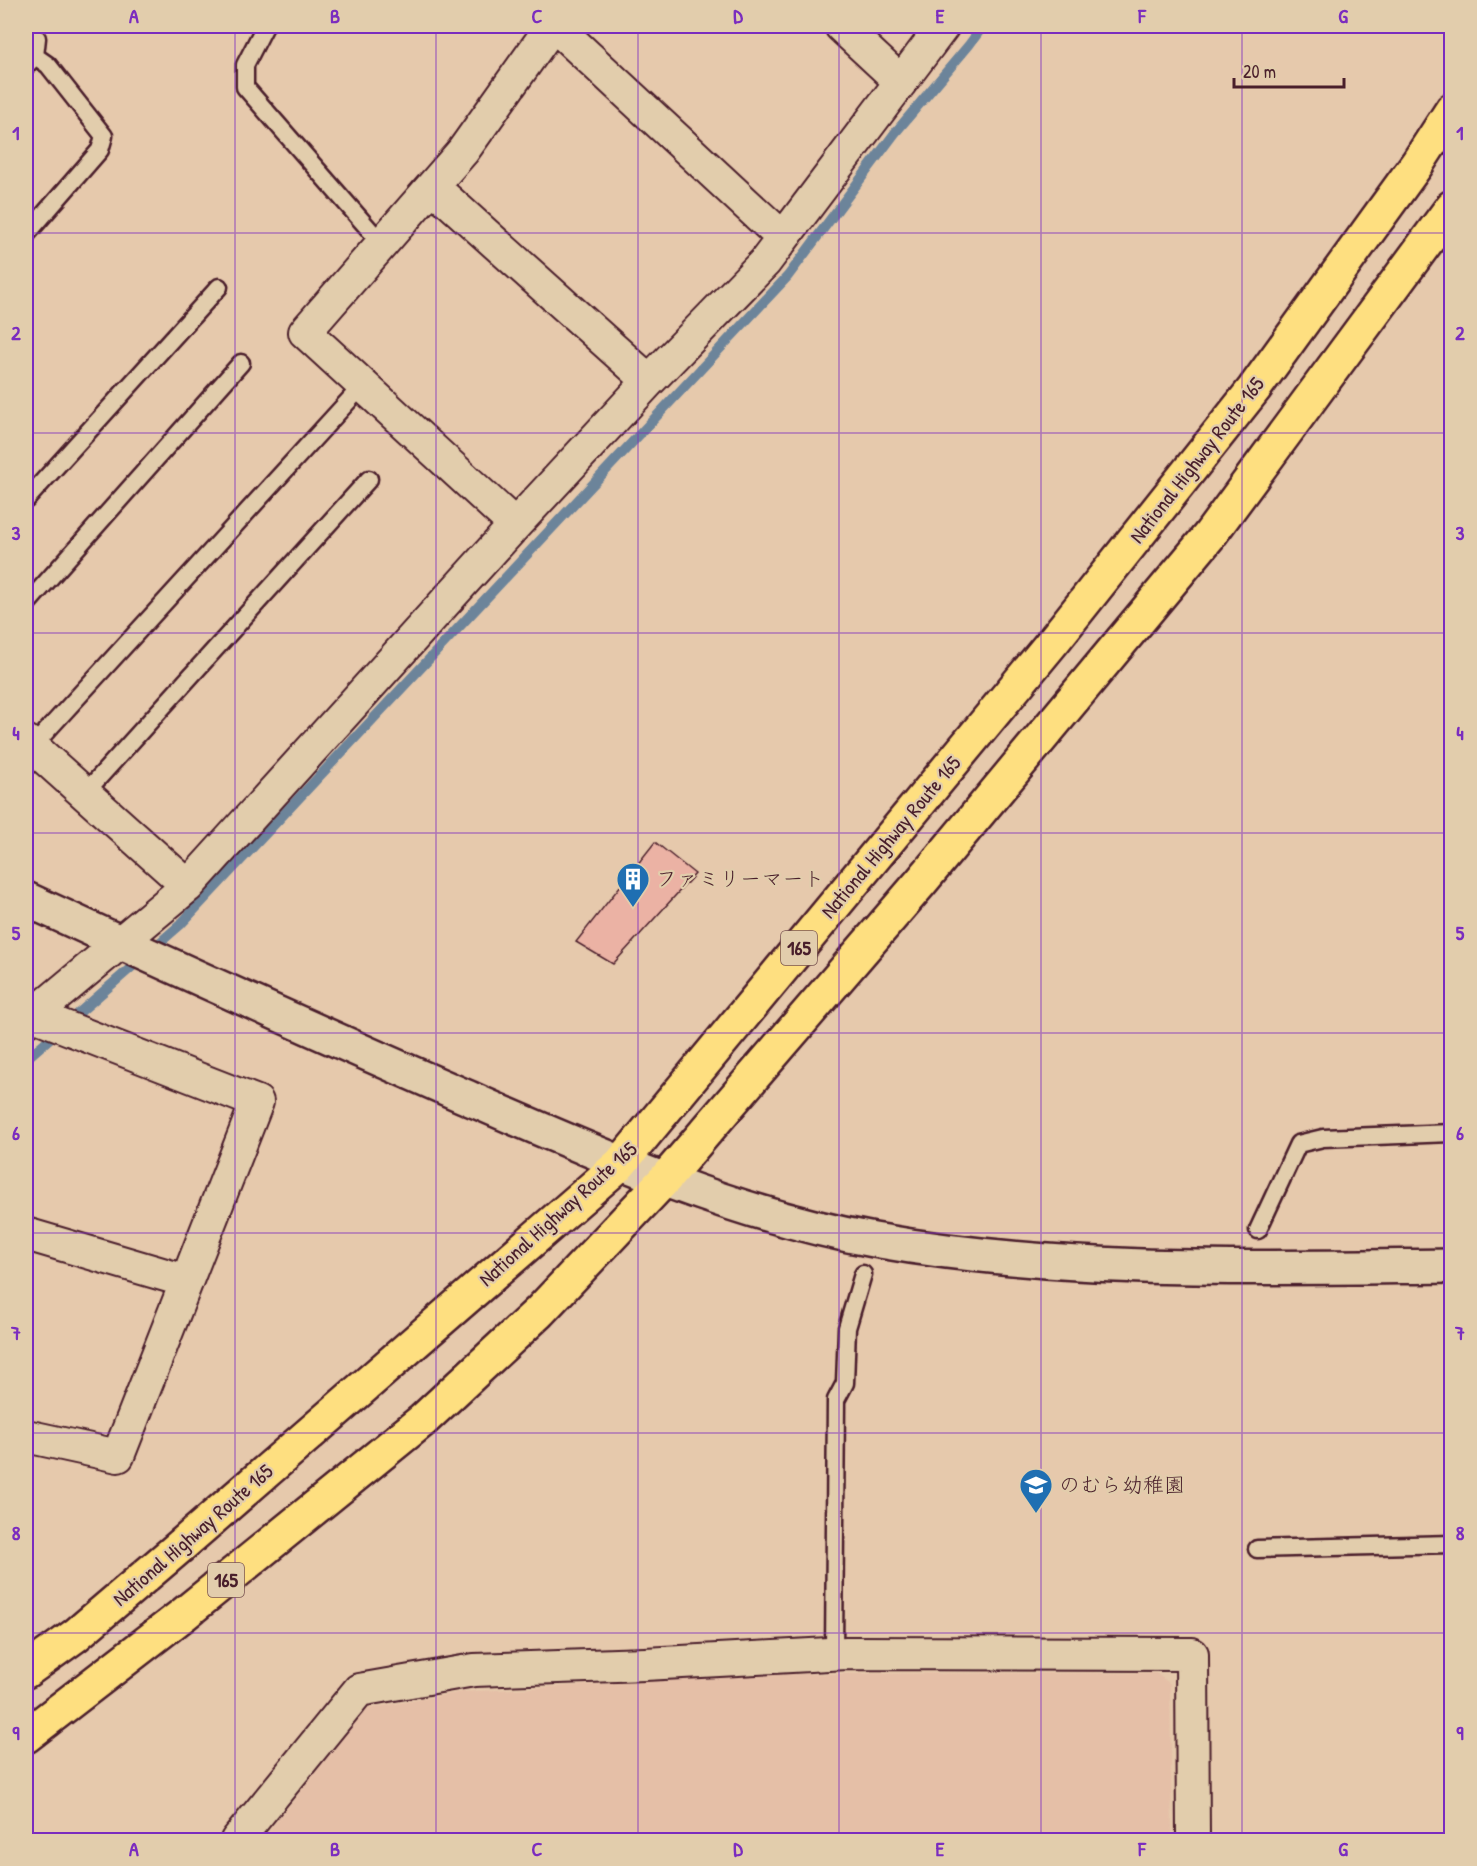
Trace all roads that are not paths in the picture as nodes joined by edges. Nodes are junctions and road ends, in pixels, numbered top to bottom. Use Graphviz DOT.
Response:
graph roads {
  1 [pos="26,26"];
  2 [pos="265,26"];
  3 [pos="554,26"];
  4 [pos="840,26"];
  5 [pos="943,26"];
  6 [pos="30,61"];
  7 [pos="901,82"];
  8 [pos="1452,110"];
  9 [pos="433,187"];
  10 [pos="1452,207"];
  11 [pos="26,234"];
  12 [pos="783,238"];
  13 [pos="382,244"];
  14 [pos="219,287"];
  15 [pos="241,363"];
  16 [pos="648,381"];
  17 [pos="363,385"];
  18 [pos="369,479"];
  19 [pos="26,500"];
  20 [pos="515,525"];
  21 [pos="26,605"];
  22 [pos="29,744"];
  23 [pos="84,794"];
  24 [pos="188,886"];
  25 [pos="26,899"];
  26 [pos="127,945"];
  27 [pos="34,1018"];
  28 [pos="1452,1133"];
  29 [pos="620,1164"];
  30 [pos="665,1179"];
  31 [pos="1258,1230"];
  32 [pos="26,1234"];
  33 [pos="1452,1266"];
  34 [pos="863,1274"];
  35 [pos="186,1281"];
  36 [pos="26,1436"];
  37 [pos="1452,1544"];
  38 [pos="1257,1549"];
  39 [pos="834,1653"];
  40 [pos="26,1671"];
  41 [pos="26,1736"];
  42 [pos="237,1840"];
  43 [pos="1193,1840"];
  1 -- 6 [label="lane"];
  2 -- 13 [label="lane"];
  3 -- 9 [label="street"];
  3 -- 12 [label="street"];
  4 -- 7 [label="street"];
  5 -- 7 [label="street"];
  6 -- 11 [label="lane"];
  7 -- 12 [label="street"];
  8 -- 29 [label="highway, National Highway Route 165 / 165"];
  9 -- 13 [label="street"];
  9 -- 16 [label="street"];
  10 -- 30 [label="highway, 165"];
  12 -- 16 [label="street"];
  13 -- 17 [label="street"];
  14 -- 19 [label="lane"];
  15 -- 21 [label="lane"];
  16 -- 20 [label="street"];
  17 -- 20 [label="street"];
  17 -- 22 [label="lane"];
  18 -- 23 [label="lane"];
  20 -- 24 [label="street"];
  22 -- 23 [label="street"];
  23 -- 24 [label="street"];
  24 -- 26 [label="street"];
  25 -- 26 [label="street"];
  26 -- 27 [label="street"];
  26 -- 29 [label="street"];
  27 -- 35 [label="street"];
  28 -- 31 [label="lane"];
  29 -- 30 [label="street"];
  29 -- 40 [label="highway, National Highway Route 165 / 165"];
  30 -- 33 [label="street"];
  30 -- 41 [label="highway, 165"];
  32 -- 35 [label="street"];
  34 -- 39 [label="lane"];
  35 -- 36 [label="street"];
  37 -- 38 [label="lane"];
  39 -- 42 [label="street"];
  39 -- 43 [label="street"];
}
